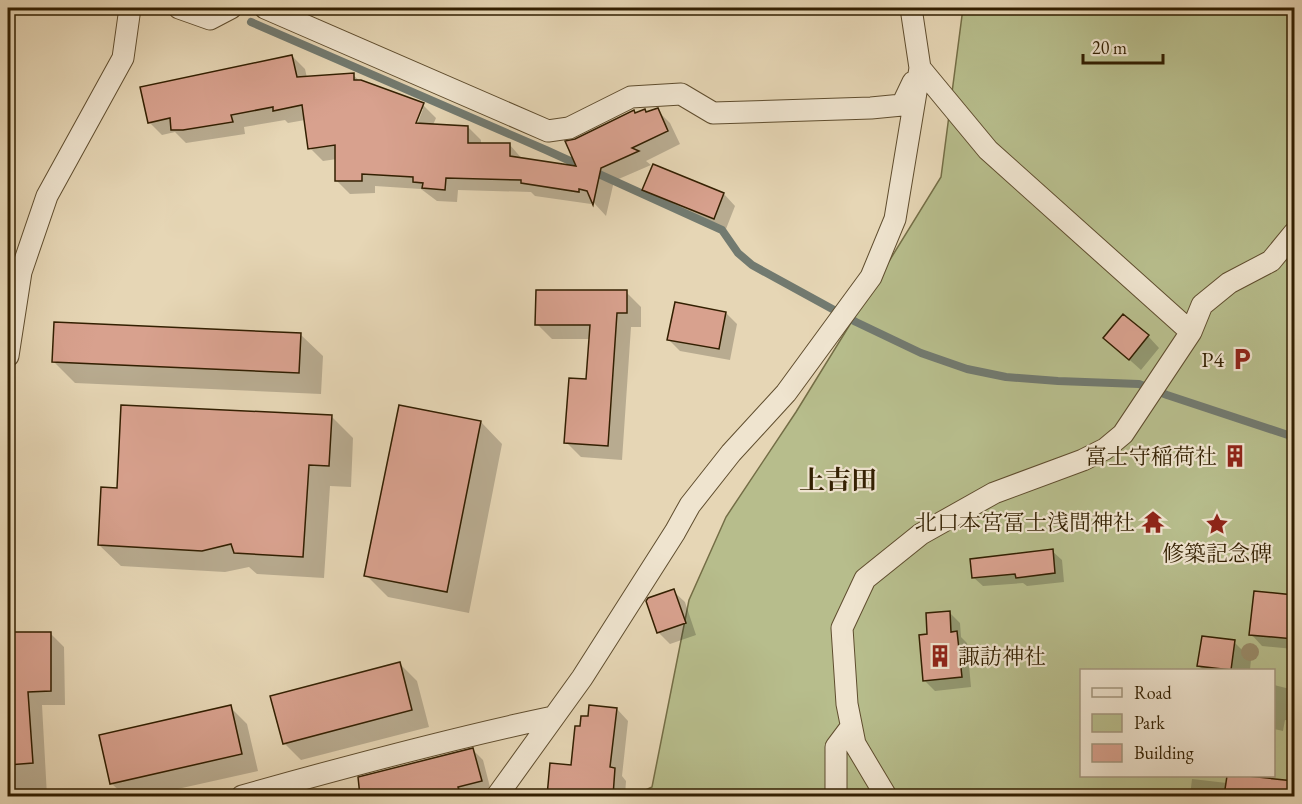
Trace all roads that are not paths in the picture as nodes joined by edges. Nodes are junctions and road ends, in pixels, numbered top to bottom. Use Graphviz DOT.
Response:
graph roads {
  1 [pos="130,8"];
  2 [pos="179,8"];
  3 [pos="231,8"];
  4 [pos="266,8"];
  5 [pos="911,8"];
  6 [pos="920,68"];
  7 [pos="1294,233"];
  8 [pos="14,270"];
  9 [pos="1191,332"];
  10 [pos="8,356"];
  11 [pos="553,717"];
  12 [pos="850,727"];
  13 [pos="242,796"];
  14 [pos="497,796"];
  15 [pos="836,796"];
  16 [pos="886,796"];
  1 -- 8 [label="street"];
  2 -- 3 [label="street"];
  4 -- 6 [label="street"];
  5 -- 6 [label="street"];
  6 -- 9 [label="street"];
  6 -- 11 [label="street"];
  7 -- 9 [label="street"];
  8 -- 10 [label="street"];
  9 -- 12 [label="street"];
  11 -- 13 [label="street"];
  11 -- 14 [label="street"];
  12 -- 15 [label="street"];
  12 -- 16 [label="street"];
}
